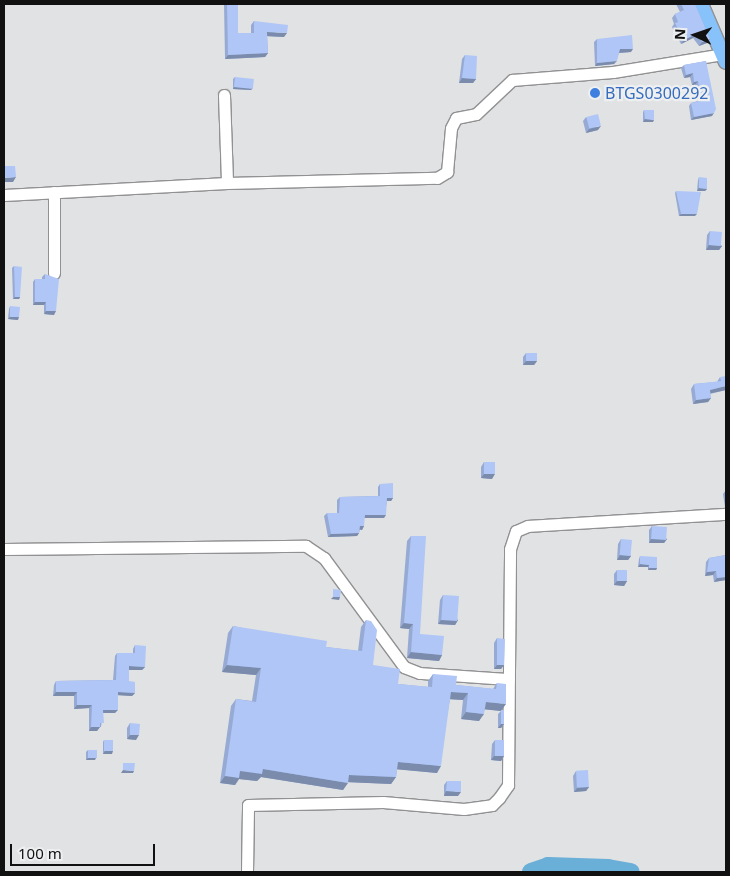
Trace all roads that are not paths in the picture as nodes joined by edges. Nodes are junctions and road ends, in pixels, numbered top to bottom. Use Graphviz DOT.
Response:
graph roads {
  1 [pos="701,4"];
  2 [pos="725,58"];
  3 [pos="224,95"];
  4 [pos="227,183"];
  5 [pos="54,192"];
  6 [pos="4,195"];
  7 [pos="54,273"];
  8 [pos="726,514"];
  9 [pos="4,549"];
  10 [pos="509,679"];
  11 [pos="247,872"];
  1 -- 2 [label="main road"];
  2 -- 4 [label="street"];
  3 -- 4 [label="street"];
  4 -- 5 [label="street"];
  5 -- 6 [label="street"];
  5 -- 7 [label="street"];
  8 -- 10 [label="street"];
  9 -- 10 [label="street"];
  10 -- 11 [label="street"];
}
